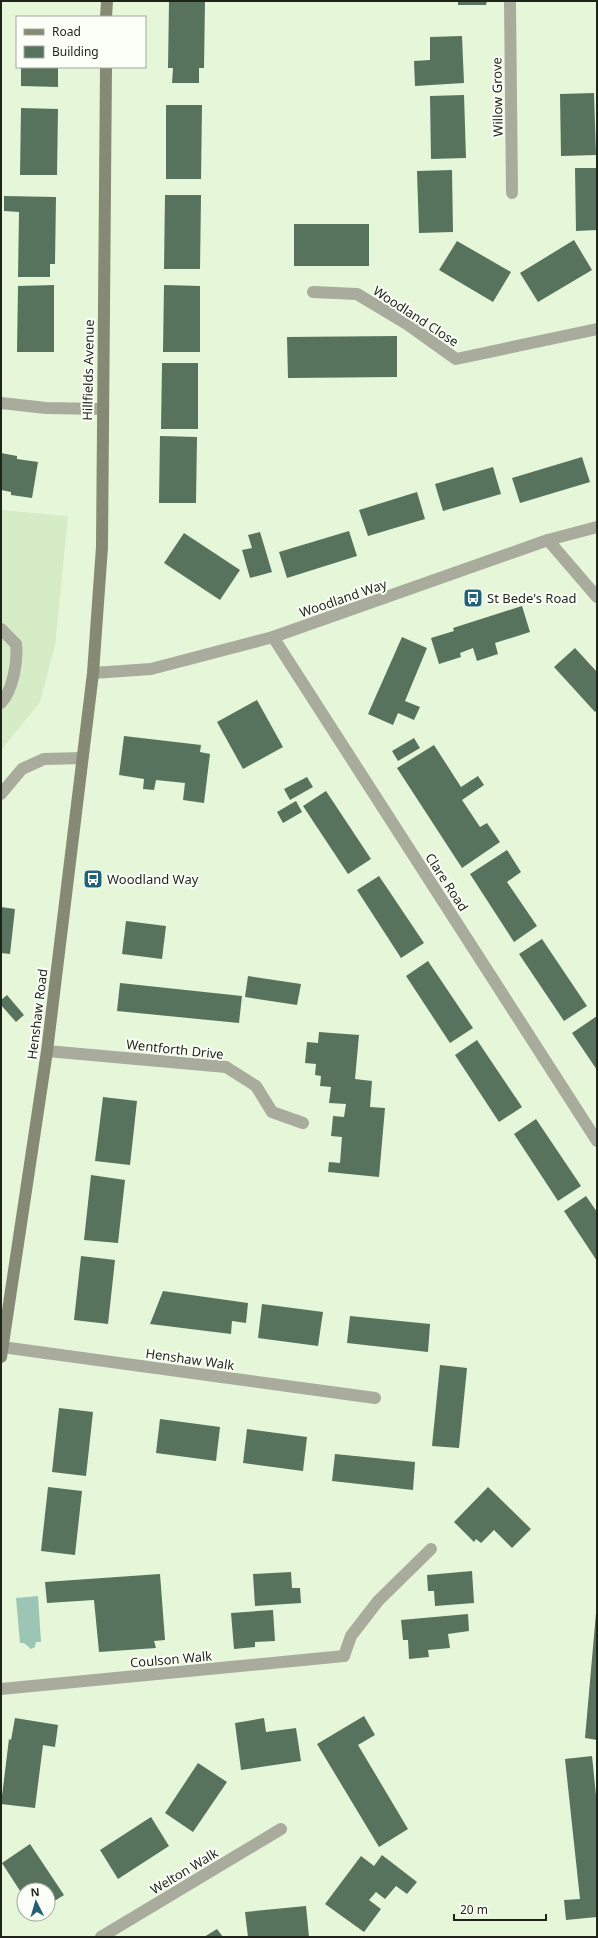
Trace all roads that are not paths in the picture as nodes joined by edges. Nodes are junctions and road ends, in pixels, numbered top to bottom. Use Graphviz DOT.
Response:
graph roads {
  1 [pos="107,1"];
  2 [pos="510,1"];
  3 [pos="106,16"];
  4 [pos="106,68"];
  5 [pos="512,193"];
  6 [pos="313,292"];
  7 [pos="597,329"];
  8 [pos="1,403"];
  9 [pos="102,409"];
  10 [pos="597,527"];
  11 [pos="548,540"];
  12 [pos="597,597"];
  13 [pos="1,629"];
  14 [pos="273,637"];
  15 [pos="93,673"];
  16 [pos="1,703"];
  17 [pos="82,758"];
  18 [pos="1,794"];
  19 [pos="48,1051"];
  20 [pos="303,1123"];
  21 [pos="597,1141"];
  22 [pos="2,1352"];
  23 [pos="375,1398"];
  24 [pos="431,1549"];
  25 [pos="1,1689"];
  26 [pos="281,1829"];
  27 [pos="101,1937"];
  1 -- 3 [label="street"];
  2 -- 5 [label="street, Willow Grove"];
  4 -- 9 [label="street, Hillfields Avenue"];
  6 -- 7 [label="street, Woodland Close"];
  8 -- 9 [label="street"];
  9 -- 15 [label="street, Hillfields Avenue"];
  10 -- 11 [label="street, Woodland Way"];
  11 -- 12 [label="street"];
  11 -- 14 [label="street, Woodland Way"];
  13 -- 16 [label="street"];
  14 -- 15 [label="street, Woodland Way"];
  14 -- 21 [label="street, Clare Road"];
  15 -- 17 [label="street, Henshaw Road"];
  17 -- 18 [label="street"];
  17 -- 19 [label="street, Henshaw Road"];
  19 -- 20 [label="street, Wentforth Drive"];
  19 -- 22 [label="street, Henshaw Road"];
  22 -- 23 [label="street, Henshaw Walk"];
  24 -- 25 [label="street, Coulson Walk"];
  26 -- 27 [label="street, Welton Walk"];
}
